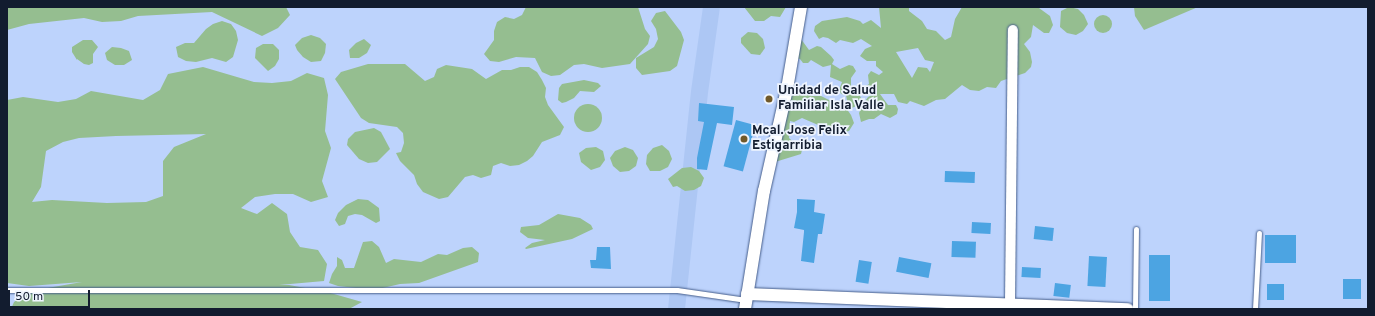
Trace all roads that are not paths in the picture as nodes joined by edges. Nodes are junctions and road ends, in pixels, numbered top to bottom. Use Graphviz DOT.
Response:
graph roads {
  1 [pos="801,7"];
  2 [pos="1013,30"];
  3 [pos="1136,229"];
  4 [pos="1259,233"];
  5 [pos="7,290"];
  6 [pos="746,301"];
  7 [pos="1010,303"];
  8 [pos="1128,309"];
  9 [pos="1135,309"];
  10 [pos="1255,309"];
  1 -- 6 [label="street"];
  2 -- 7 [label="street"];
  3 -- 9 [label="lane"];
  4 -- 10 [label="lane"];
  5 -- 6 [label="lane"];
  6 -- 7 [label="street"];
  7 -- 8 [label="street"];
}
